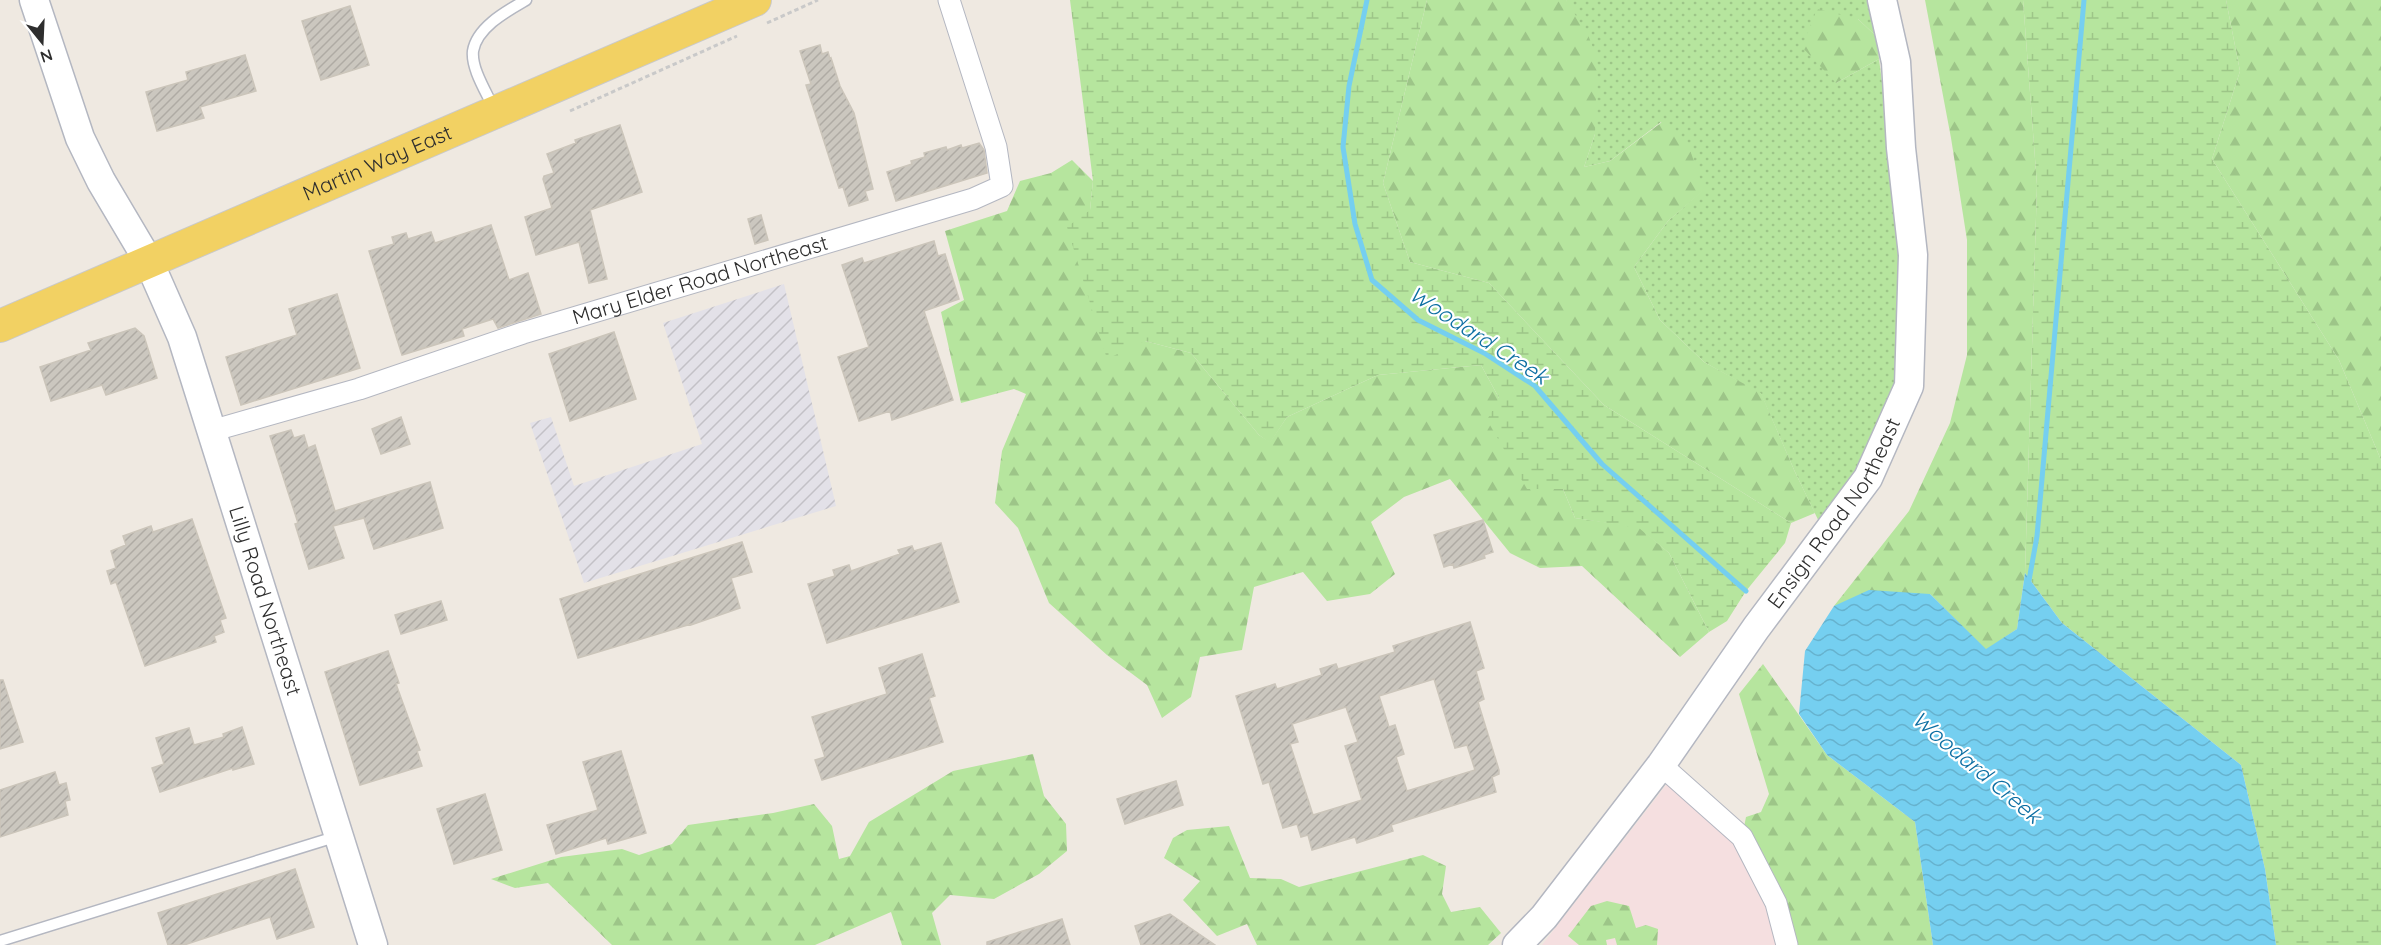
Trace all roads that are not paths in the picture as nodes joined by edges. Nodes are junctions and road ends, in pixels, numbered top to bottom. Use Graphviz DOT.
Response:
graph roads {
  1 [pos="34,0"];
  2 [pos="526,0"];
  3 [pos="949,0"];
  4 [pos="1882,0"];
  5 [pos="760,12"];
  6 [pos="495,112"];
  7 [pos="149,262"];
  8 [pos="0,326"];
  9 [pos="211,431"];
  10 [pos="1661,765"];
  11 [pos="339,836"];
  12 [pos="0,941"];
  13 [pos="373,945"];
  14 [pos="1517,945"];
  15 [pos="1787,945"];
  1 -- 7 [label="street, Lilly Road Northeast"];
  2 -- 6 [label="lane"];
  3 -- 9 [label="street, Mary Elder Road Northeast"];
  4 -- 10 [label="street, Ensign Road Northeast"];
  5 -- 6 [label="main road, Martin Way East"];
  6 -- 7 [label="main road, Martin Way East"];
  7 -- 8 [label="main road, Martin Way East"];
  7 -- 9 [label="street, Lilly Road Northeast"];
  9 -- 11 [label="street, Lilly Road Northeast"];
  10 -- 14 [label="street, Ensign Road Northeast"];
  10 -- 15 [label="street"];
  11 -- 12 [label="lane"];
  11 -- 13 [label="street, Lilly Road Northeast"];
}
